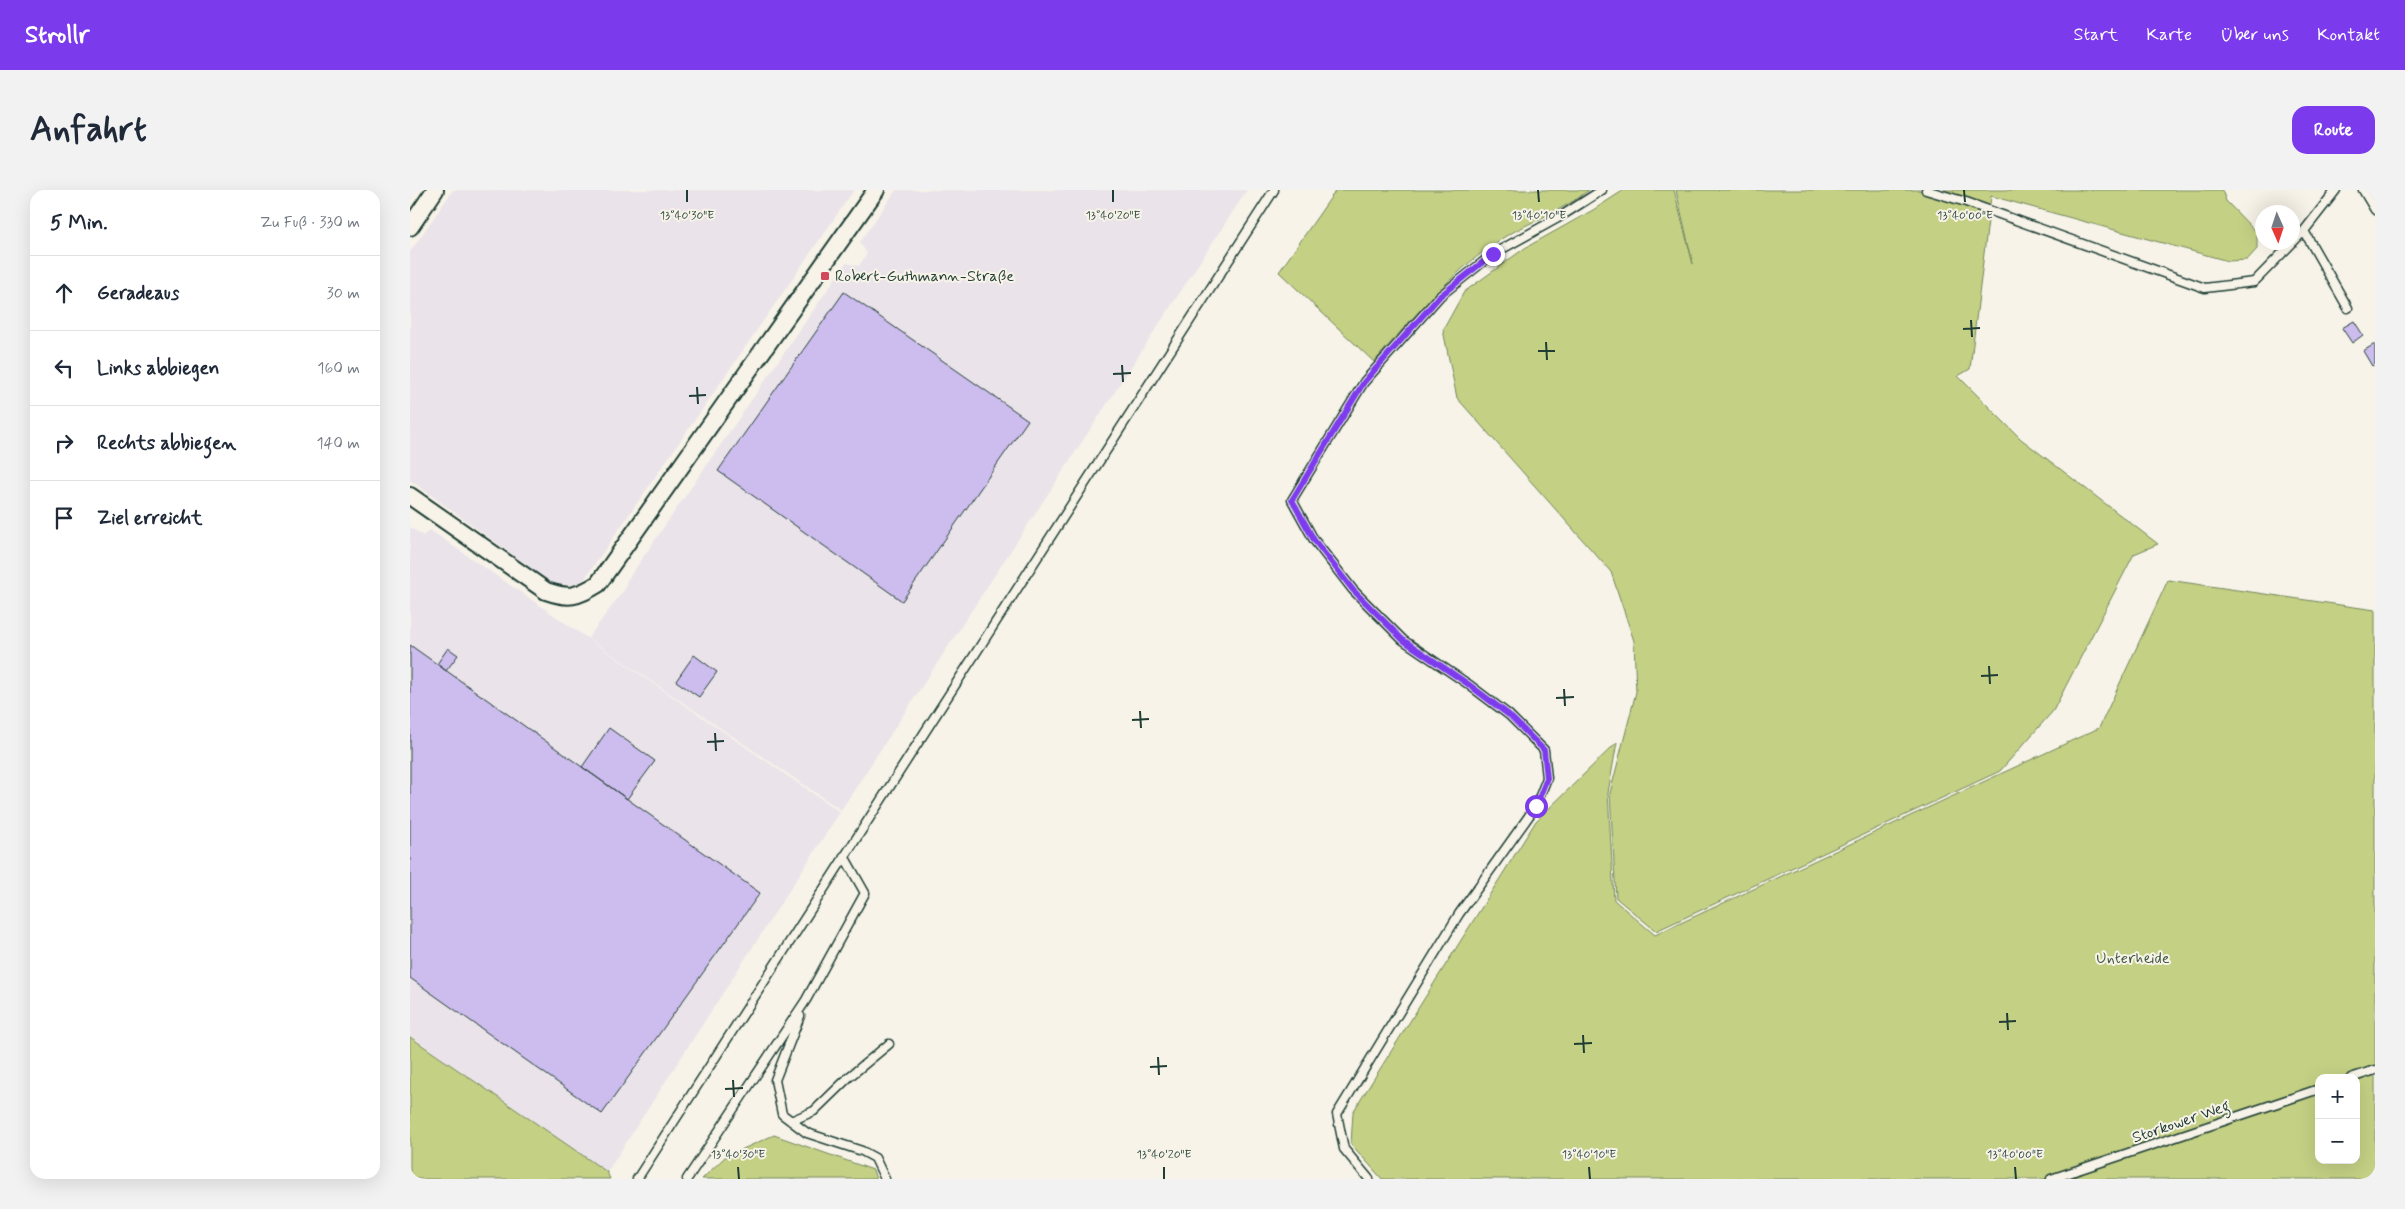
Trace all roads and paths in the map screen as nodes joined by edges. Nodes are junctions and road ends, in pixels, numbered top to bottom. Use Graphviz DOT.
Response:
graph roads {
  1 [pos="435,190"];
  2 [pos="876,190"];
  3 [pos="1274,190"];
  4 [pos="1602,190"];
  5 [pos="1926,190"];
  6 [pos="2336,190"];
  7 [pos="2362,190"];
  8 [pos="2375,210"];
  9 [pos="410,226"];
  10 [pos="2304,231"];
  11 [pos="2348,308"];
  12 [pos="410,496"];
  13 [pos="844,856"];
  14 [pos="806,1000"];
  15 [pos="889,1044"];
  16 [pos="2375,1070"];
  17 [pos="2360,1075"];
  18 [pos="2315,1090"];
  19 [pos="790,1121"];
  20 [pos="637,1179"];
  21 [pos="687,1179"];
  22 [pos="885,1179"];
  23 [pos="1369,1179"];
  24 [pos="2051,1179"];
  1 -- 9 [label="street"];
  2 -- 12 [label="street"];
  3 -- 13 [label="lane"];
  4 -- 23 [label="lane"];
  5 -- 10 [label="lane"];
  6 -- 10 [label="lane"];
  7 -- 8 [label="lane"];
  10 -- 11 [label="lane"];
  13 -- 14 [label="lane"];
  13 -- 20 [label="lane"];
  14 -- 19 [label="lane"];
  14 -- 21 [label="lane"];
  15 -- 19 [label="lane"];
  16 -- 17 [label="lane"];
  18 -- 24 [label="lane, Storkower Weg"];
  19 -- 22 [label="lane"];
}
